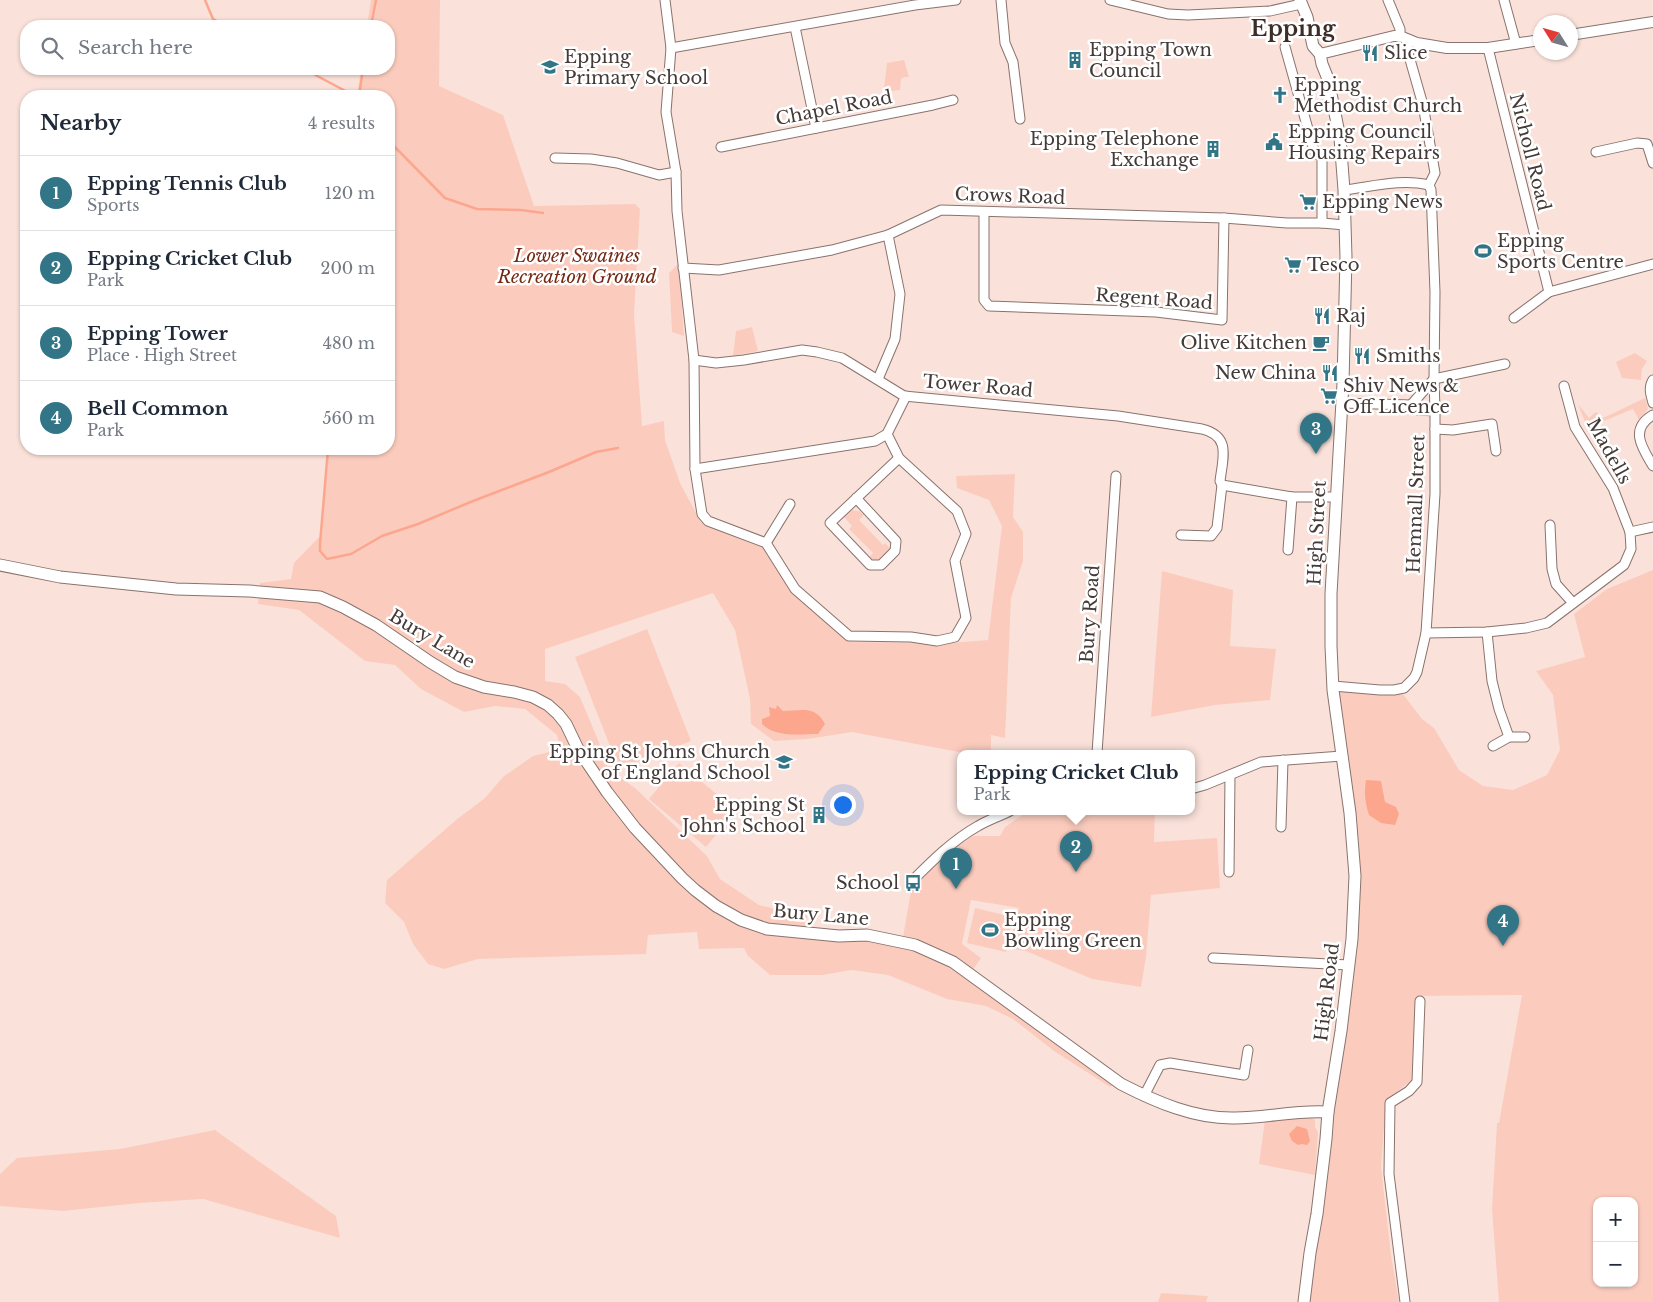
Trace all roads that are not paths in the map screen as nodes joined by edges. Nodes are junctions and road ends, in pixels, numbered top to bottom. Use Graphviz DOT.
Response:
graph roads {
  1 [pos="666,0"];
  2 [pos="956,0"];
  3 [pos="1001,0"];
  4 [pos="1110,0"];
  5 [pos="1388,0"];
  6 [pos="1504,0"];
  7 [pos="1300,2"];
  8 [pos="1653,22"];
  9 [pos="795,27"];
  10 [pos="1578,34"];
  11 [pos="1405,38"];
  12 [pos="1533,41"];
  13 [pos="1516,44"];
  14 [pos="671,48"];
  15 [pos="1284,48"];
  16 [pos="1488,48"];
  17 [pos="1320,54"];
  18 [pos="952,100"];
  19 [pos="1020,119"];
  20 [pos="816,128"];
  21 [pos="1650,143"];
  22 [pos="721,147"];
  23 [pos="1596,152"];
  24 [pos="555,158"];
  25 [pos="1653,163"];
  26 [pos="676,172"];
  27 [pos="1429,185"];
  28 [pos="1344,190"];
  29 [pos="984,212"];
  30 [pos="1224,218"];
  31 [pos="1322,223"];
  32 [pos="1345,225"];
  33 [pos="888,235"];
  34 [pos="1653,264"];
  35 [pos="683,268"];
  36 [pos="1548,292"];
  37 [pos="1514,318"];
  38 [pos="694,360"];
  39 [pos="1505,364"];
  40 [pos="878,379"];
  41 [pos="1434,379"];
  42 [pos="1653,380"];
  43 [pos="1564,386"];
  44 [pos="906,396"];
  45 [pos="1653,402"];
  46 [pos="1342,404"];
  47 [pos="1411,405"];
  48 [pos="1435,410"];
  49 [pos="1653,414"];
  50 [pos="1435,429"];
  51 [pos="887,434"];
  52 [pos="1496,451"];
  53 [pos="899,458"];
  54 [pos="1653,466"];
  55 [pos="695,469"];
  56 [pos="1116,476"];
  57 [pos="1222,485"];
  58 [pos="1292,497"];
  59 [pos="1336,497"];
  60 [pos="856,498"];
  61 [pos="790,504"];
  62 [pos="1550,524"];
  63 [pos="1653,527"];
  64 [pos="1630,532"];
  65 [pos="1181,535"];
  66 [pos="766,544"];
  67 [pos="1288,550"];
  68 [pos="0,565"];
  69 [pos="1573,603"];
  70 [pos="1487,632"];
  71 [pos="1426,634"];
  72 [pos="1333,686"];
  73 [pos="1509,737"];
  74 [pos="1525,737"];
  75 [pos="1493,746"];
  76 [pos="1097,750"];
  77 [pos="1342,756"];
  78 [pos="1283,760"];
  79 [pos="1230,775"];
  80 [pos="1195,788"];
  81 [pos="1002,815"];
  82 [pos="1281,827"];
  83 [pos="1230,872"];
  84 [pos="912,881"];
  85 [pos="1213,958"];
  86 [pos="1349,965"];
  87 [pos="1420,1001"];
  88 [pos="1248,1050"];
  89 [pos="1144,1096"];
  90 [pos="1328,1112"];
  91 [pos="1304,1302"];
  92 [pos="1405,1302"];
  1 -- 14 [label="street"];
  2 -- 9 [label="street"];
  3 -- 19 [label="street"];
  4 -- 7 [label="street"];
  5 -- 11 [label="street, Hemnall Street"];
  6 -- 13 [label="street"];
  7 -- 17 [label="main road, High Street"];
  8 -- 10 [label="street"];
  9 -- 14 [label="street"];
  9 -- 20 [label="street"];
  11 -- 16 [label="street"];
  11 -- 17 [label="street"];
  11 -- 27 [label="street, Hemnall Street"];
  12 -- 13 [label="street"];
  13 -- 16 [label="street"];
  14 -- 26 [label="street"];
  15 -- 31 [label="street"];
  16 -- 36 [label="street, Nicholl Road"];
  17 -- 28 [label="main road, High Street"];
  18 -- 20 [label="street, Chapel Road"];
  20 -- 22 [label="street, Chapel Road"];
  21 -- 23 [label="street"];
  21 -- 25 [label="street"];
  24 -- 26 [label="street"];
  26 -- 35 [label="street"];
  27 -- 28 [label="street"];
  27 -- 41 [label="street, Hemnall Street"];
  28 -- 32 [label="main road, High Street"];
  29 -- 30 [label="street, Crows Road"];
  29 -- 30 [label="street, Regent Road"];
  29 -- 33 [label="street, Crows Road"];
  30 -- 31 [label="street, Crows Road"];
  31 -- 32 [label="street, Crows Road"];
  32 -- 46 [label="main road, High Street"];
  33 -- 35 [label="street, Crows Road"];
  33 -- 40 [label="street"];
  34 -- 36 [label="street"];
  35 -- 38 [label="street"];
  36 -- 37 [label="street"];
  38 -- 40 [label="street, Tower Road"];
  38 -- 55 [label="street"];
  39 -- 41 [label="street"];
  40 -- 44 [label="street, Tower Road"];
  41 -- 47 [label="street"];
  41 -- 48 [label="street, Hemnall Street"];
  42 -- 45 [label="street"];
  43 -- 64 [label="street, Madells"];
  44 -- 51 [label="street"];
  44 -- 57 [label="street, Tower Road"];
  46 -- 47 [label="street"];
  46 -- 59 [label="main road, High Street"];
  47 -- 48 [label="street"];
  48 -- 50 [label="street, Hemnall Street"];
  49 -- 54 [label="street"];
  50 -- 52 [label="street"];
  50 -- 71 [label="street, Hemnall Street"];
  51 -- 53 [label="street"];
  51 -- 55 [label="street"];
  53 -- 60 [label="street"];
  53 -- 66 [label="street"];
  55 -- 66 [label="street"];
  56 -- 76 [label="street, Bury Road"];
  57 -- 58 [label="street"];
  57 -- 65 [label="street, Tower Road"];
  58 -- 59 [label="street"];
  58 -- 67 [label="street"];
  59 -- 72 [label="main road, High Street"];
  60 -- 60 [label="street"];
  61 -- 66 [label="street"];
  62 -- 69 [label="street"];
  63 -- 64 [label="street"];
  64 -- 69 [label="street, Madells"];
  68 -- 89 [label="main road, Bury Lane"];
  69 -- 70 [label="street, Madells"];
  70 -- 71 [label="street, Madells"];
  70 -- 73 [label="street"];
  71 -- 72 [label="street, Hemnall Street"];
  72 -- 77 [label="main road, High Road"];
  73 -- 74 [label="street"];
  73 -- 75 [label="street"];
  77 -- 78 [label="street"];
  77 -- 86 [label="main road, High Road"];
  78 -- 79 [label="street"];
  78 -- 82 [label="street"];
  79 -- 80 [label="street"];
  79 -- 83 [label="street"];
  81 -- 84 [label="street"];
  85 -- 86 [label="street"];
  86 -- 90 [label="main road, High Road"];
  87 -- 92 [label="street"];
  88 -- 89 [label="street"];
  89 -- 90 [label="main road, Bury Lane"];
  90 -- 91 [label="main road, High Road"];
}
